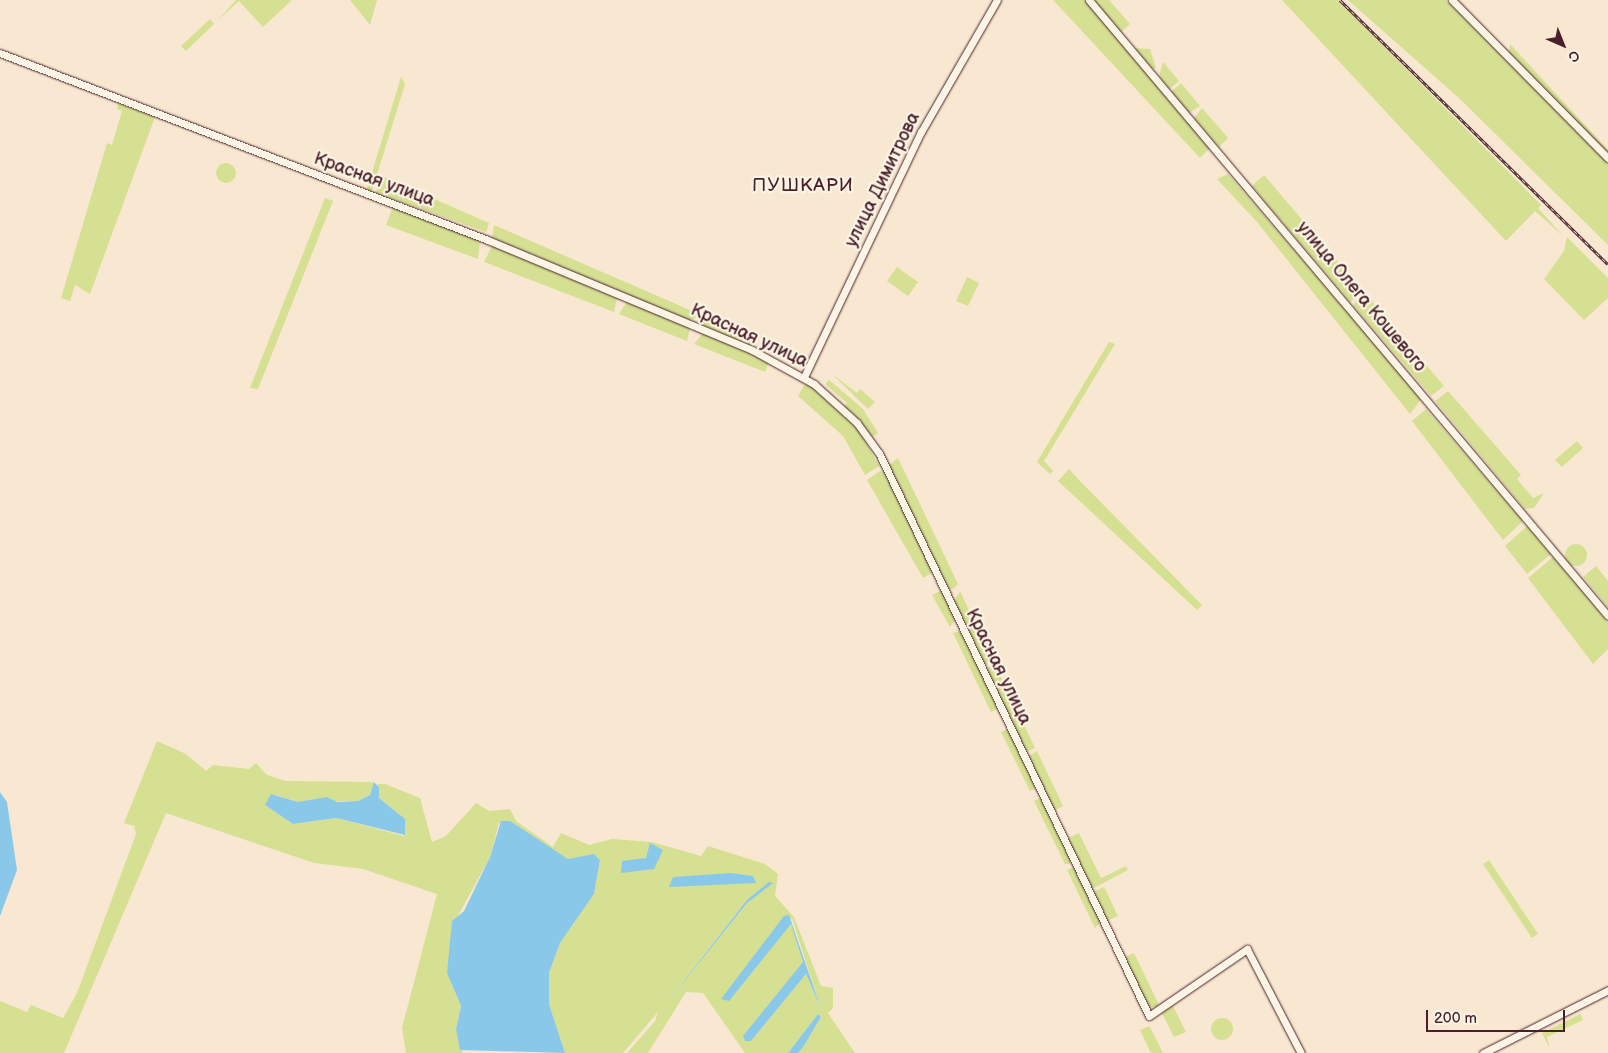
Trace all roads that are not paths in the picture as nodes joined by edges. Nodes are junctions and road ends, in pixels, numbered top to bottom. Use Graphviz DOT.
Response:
graph roads {
  1 [pos="997,0"];
  2 [pos="1089,0"];
  3 [pos="1452,0"];
  4 [pos="0,53"];
  5 [pos="1608,158"];
  6 [pos="804,377"];
  7 [pos="1608,616"];
  8 [pos="1608,990"];
  9 [pos="1301,1053"];
  10 [pos="1482,1053"];
  1 -- 6 [label="street, улица Димитрова"];
  2 -- 7 [label="street, улица Олега Кошевого"];
  3 -- 5 [label="street"];
  4 -- 6 [label="street, Красная улица"];
  6 -- 9 [label="street, Красная улица"];
  8 -- 10 [label="street"];
}
